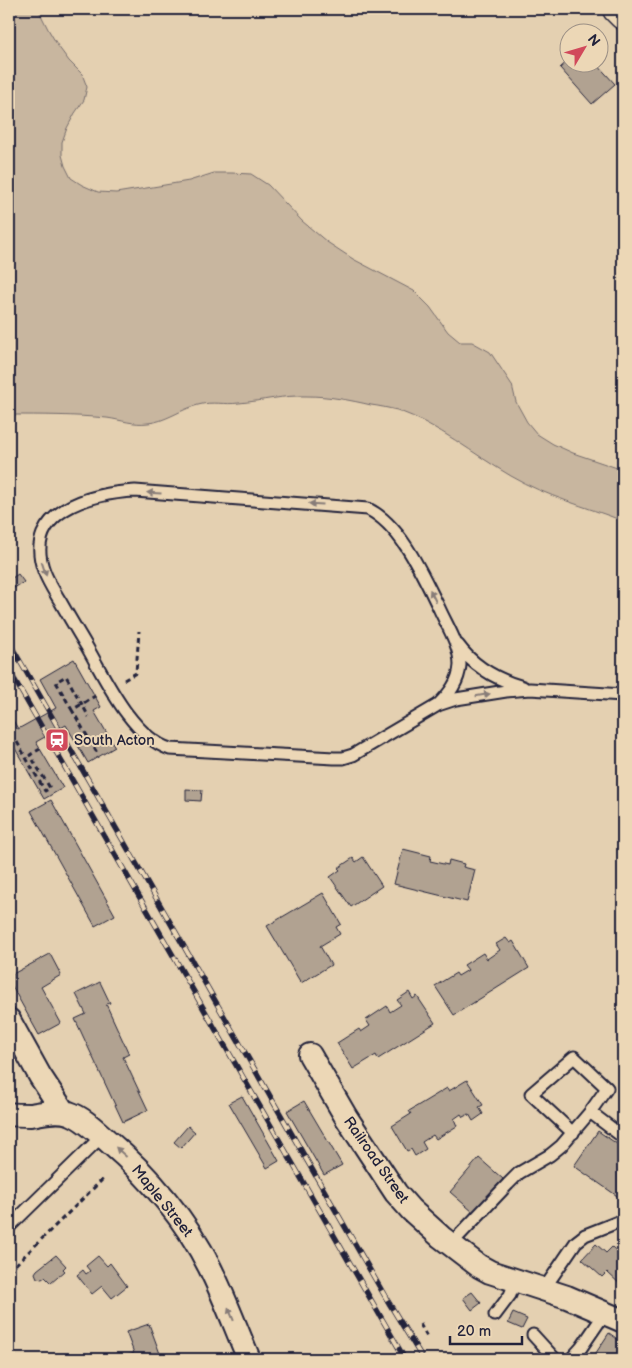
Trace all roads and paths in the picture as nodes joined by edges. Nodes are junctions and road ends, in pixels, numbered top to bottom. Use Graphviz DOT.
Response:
graph roads {
  1 [pos="617,9"];
  2 [pos="623,15"];
  3 [pos="140,631"];
  4 [pos="455,640"];
  5 [pos="122,681"];
  6 [pos="530,689"];
  7 [pos="623,695"];
  8 [pos="95,696"];
  9 [pos="82,704"];
  10 [pos="438,705"];
  11 [pos="72,710"];
  12 [pos="89,717"];
  13 [pos="17,742"];
  14 [pos="40,749"];
  15 [pos="94,752"];
  16 [pos="9,1020"];
  17 [pos="310,1055"];
  18 [pos="63,1111"];
  19 [pos="590,1112"];
  20 [pos="9,1114"];
  21 [pos="573,1133"];
  22 [pos="102,1136"];
  23 [pos="623,1137"];
  24 [pos="104,1177"];
  25 [pos="623,1220"];
  26 [pos="9,1227"];
  27 [pos="450,1245"];
  28 [pos="9,1271"];
  29 [pos="516,1280"];
  30 [pos="544,1289"];
  31 [pos="496,1315"];
  32 [pos="614,1317"];
  33 [pos="420,1324"];
  34 [pos="533,1335"];
  35 [pos="427,1336"];
  36 [pos="249,1359"];
  37 [pos="555,1359"];
  38 [pos="571,1359"];
  1 -- 2 [label="street"];
  3 -- 5 [label="path"];
  4 -- 6 [label="lane"];
  4 -- 10 [label="lane"];
  4 -- 10 [label="lane, one-way"];
  6 -- 7 [label="lane"];
  10 -- 6 [label="lane, one-way"];
  8 -- 9 [label="path"];
  9 -- 11 [label="path"];
  9 -- 11 [label="path"];
  9 -- 12 [label="path"];
  11 -- 15 [label="path"];
  13 -- 14 [label="path"];
  16 -- 18 [label="street, Maple Street"];
  17 -- 27 [label="street, Railroad Street"];
  18 -- 20 [label="street"];
  18 -- 22 [label="street, Maple Street"];
  19 -- 21 [label="lane"];
  19 -- 21 [label="lane"];
  19 -- 23 [label="lane"];
  21 -- 27 [label="lane"];
  22 -- 26 [label="lane"];
  36 -- 22 [label="street, Maple Street, one-way"];
  24 -- 28 [label="path"];
  25 -- 30 [label="lane"];
  27 -- 29 [label="street, Railroad Street"];
  29 -- 30 [label="street, Railroad Street"];
  29 -- 31 [label="lane"];
  30 -- 32 [label="street, Railroad Street"];
  32 -- 38 [label="lane"];
  33 -- 35 [label="path"];
  34 -- 37 [label="lane"];
}
